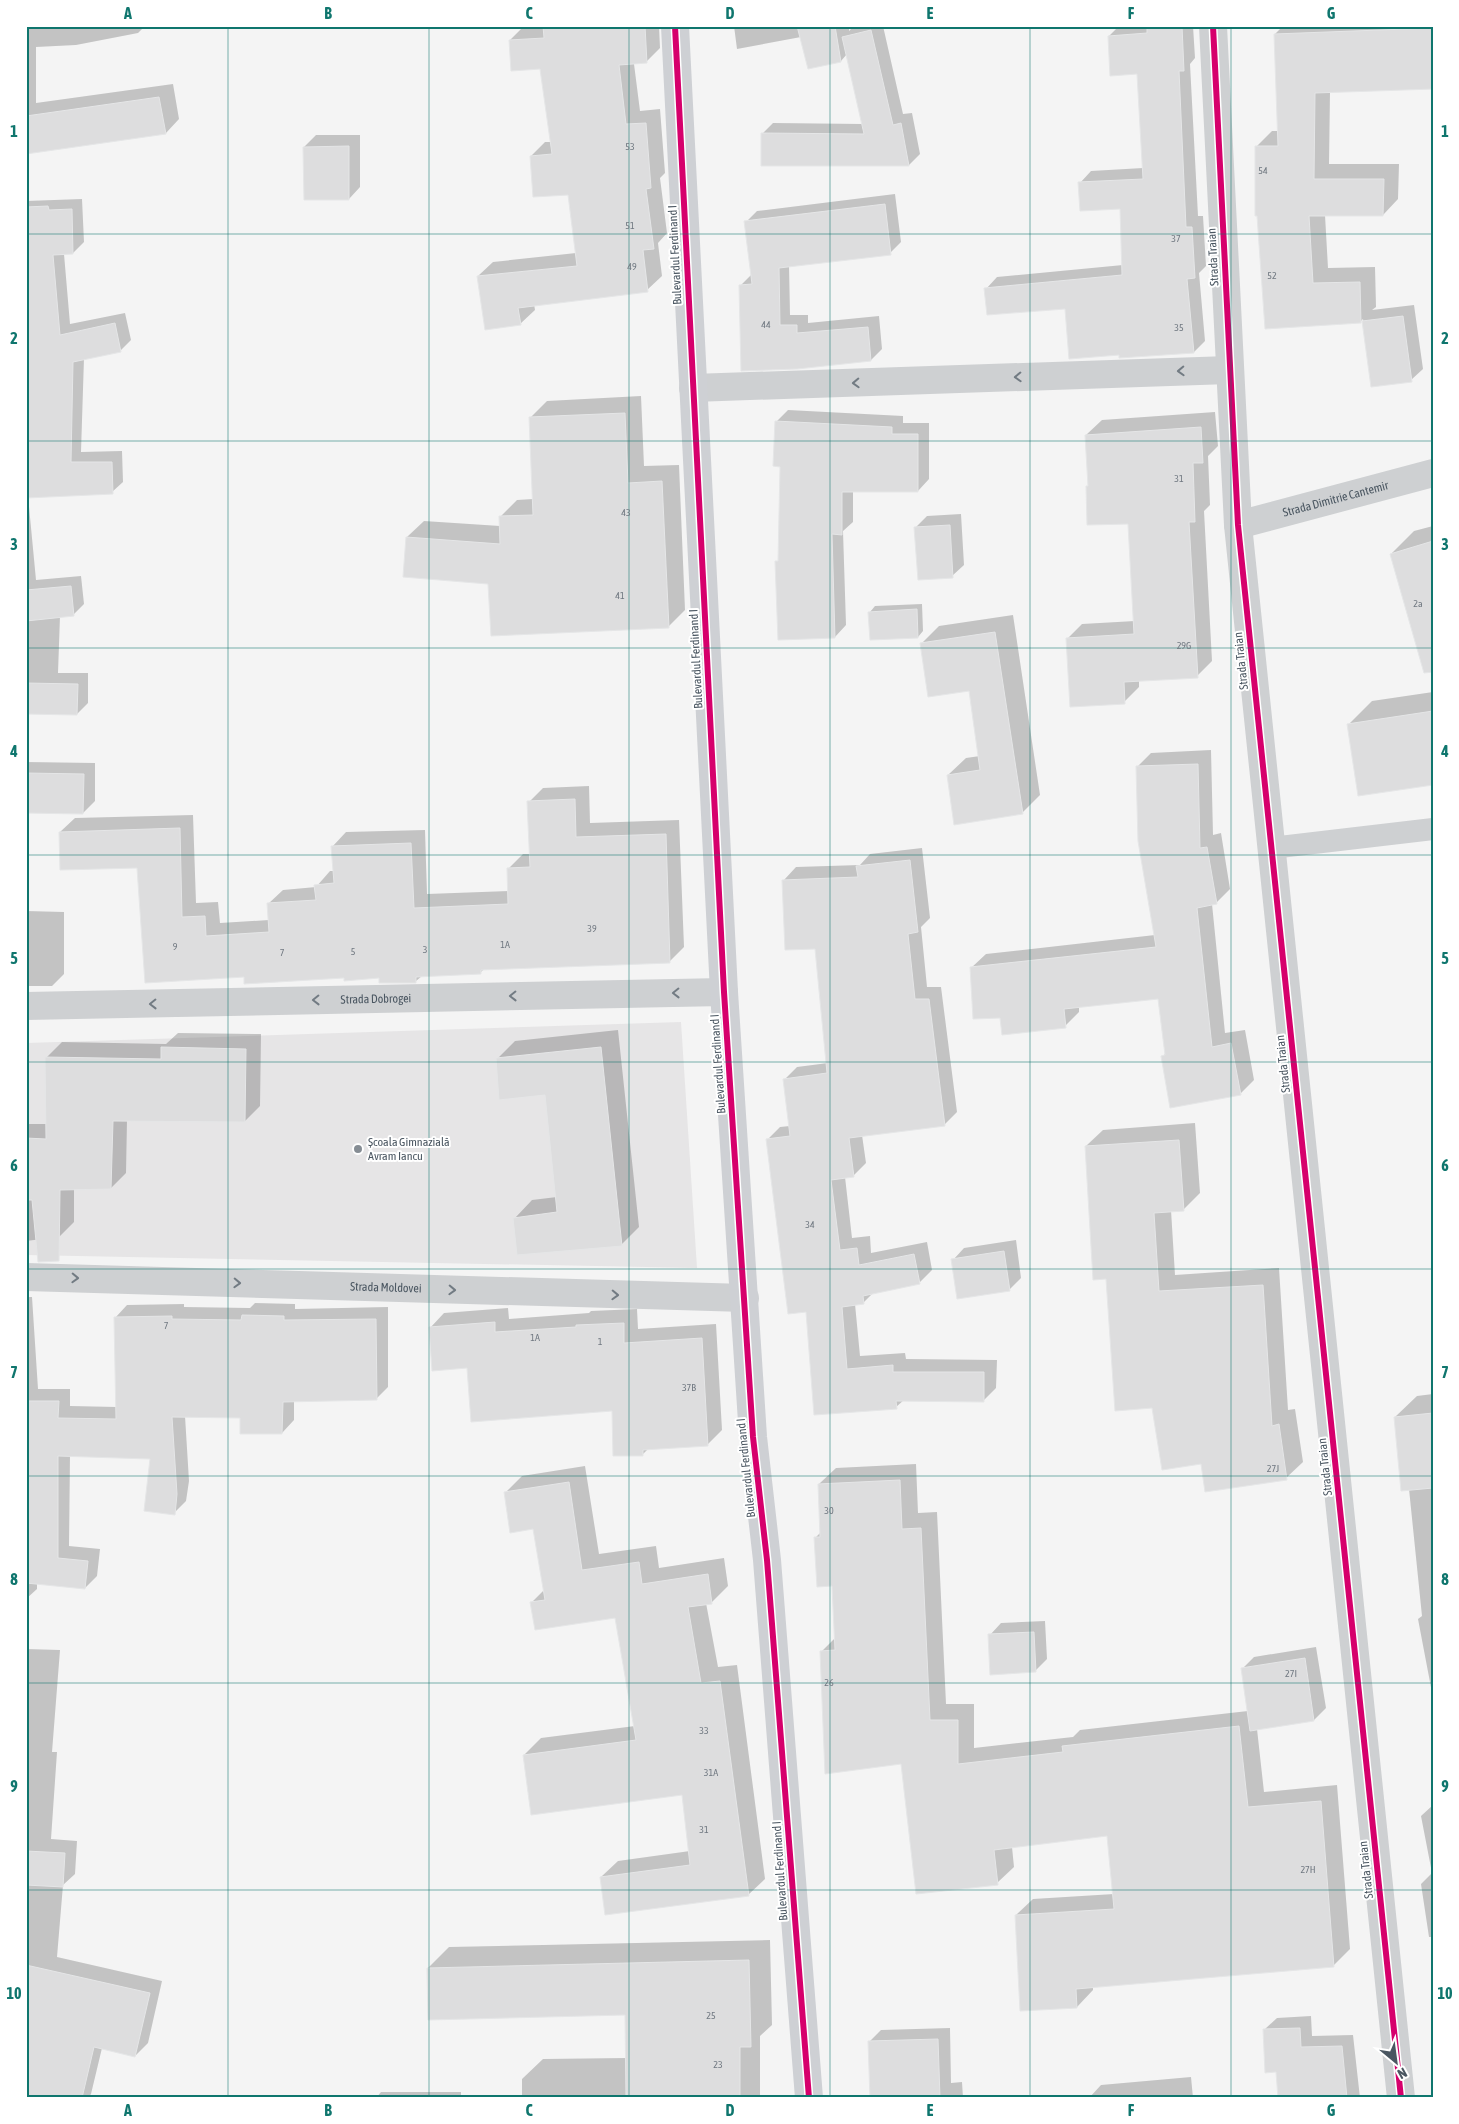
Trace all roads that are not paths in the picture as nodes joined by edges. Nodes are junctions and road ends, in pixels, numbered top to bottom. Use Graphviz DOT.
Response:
graph roads {
  1 [pos="675,26"];
  2 [pos="1214,26"];
  3 [pos="1230,370"];
  4 [pos="694,388"];
  5 [pos="1433,473"];
  6 [pos="1238,525"];
  7 [pos="1433,829"];
  8 [pos="1272,848"];
  9 [pos="724,992"];
  10 [pos="26,1006"];
  11 [pos="26,1277"];
  12 [pos="745,1298"];
  13 [pos="809,2098"];
  14 [pos="1401,2098"];
  1 -- 4 [label="main road, Bulevardul Ferdinand I"];
  2 -- 3 [label="street, Strada Traian"];
  3 -- 4 [label="street, one-way"];
  3 -- 6 [label="street, Strada Traian"];
  4 -- 9 [label="main road, Bulevardul Ferdinand I"];
  5 -- 6 [label="street, Strada Dimitrie Cantemir"];
  6 -- 8 [label="street, Strada Traian"];
  7 -- 8 [label="lane"];
  8 -- 14 [label="street, Strada Traian"];
  9 -- 10 [label="street, Strada Dobrogei, one-way"];
  9 -- 12 [label="main road, Bulevardul Ferdinand I"];
  11 -- 12 [label="street, Strada Moldovei, one-way"];
  12 -- 13 [label="main road, Bulevardul Ferdinand I"];
}
